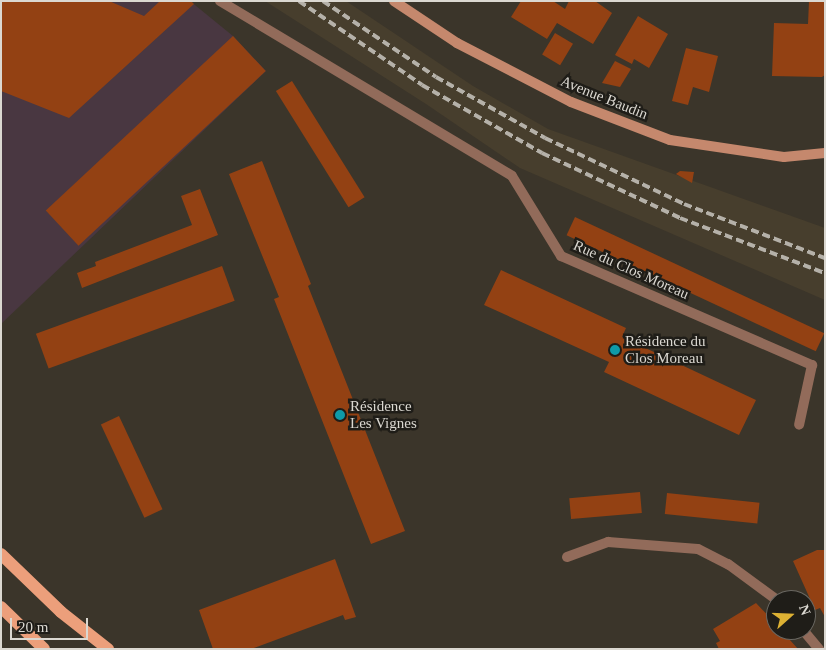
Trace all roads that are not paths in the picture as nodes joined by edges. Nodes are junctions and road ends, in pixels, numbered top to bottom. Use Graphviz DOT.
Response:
graph roads {
  1 [pos="220,1"];
  2 [pos="394,1"];
  3 [pos="825,154"];
  4 [pos="799,425"];
  5 [pos="1,554"];
  6 [pos="567,558"];
  7 [pos="766,592"];
  8 [pos="1,607"];
  9 [pos="44,649"];
  10 [pos="108,649"];
  1 -- 4 [label="street, Rue du Clos Moreau"];
  2 -- 3 [label="main road, Avenue Baudin"];
  5 -- 10 [label="main road"];
  6 -- 7 [label="street"];
  8 -- 9 [label="main road"];
}
